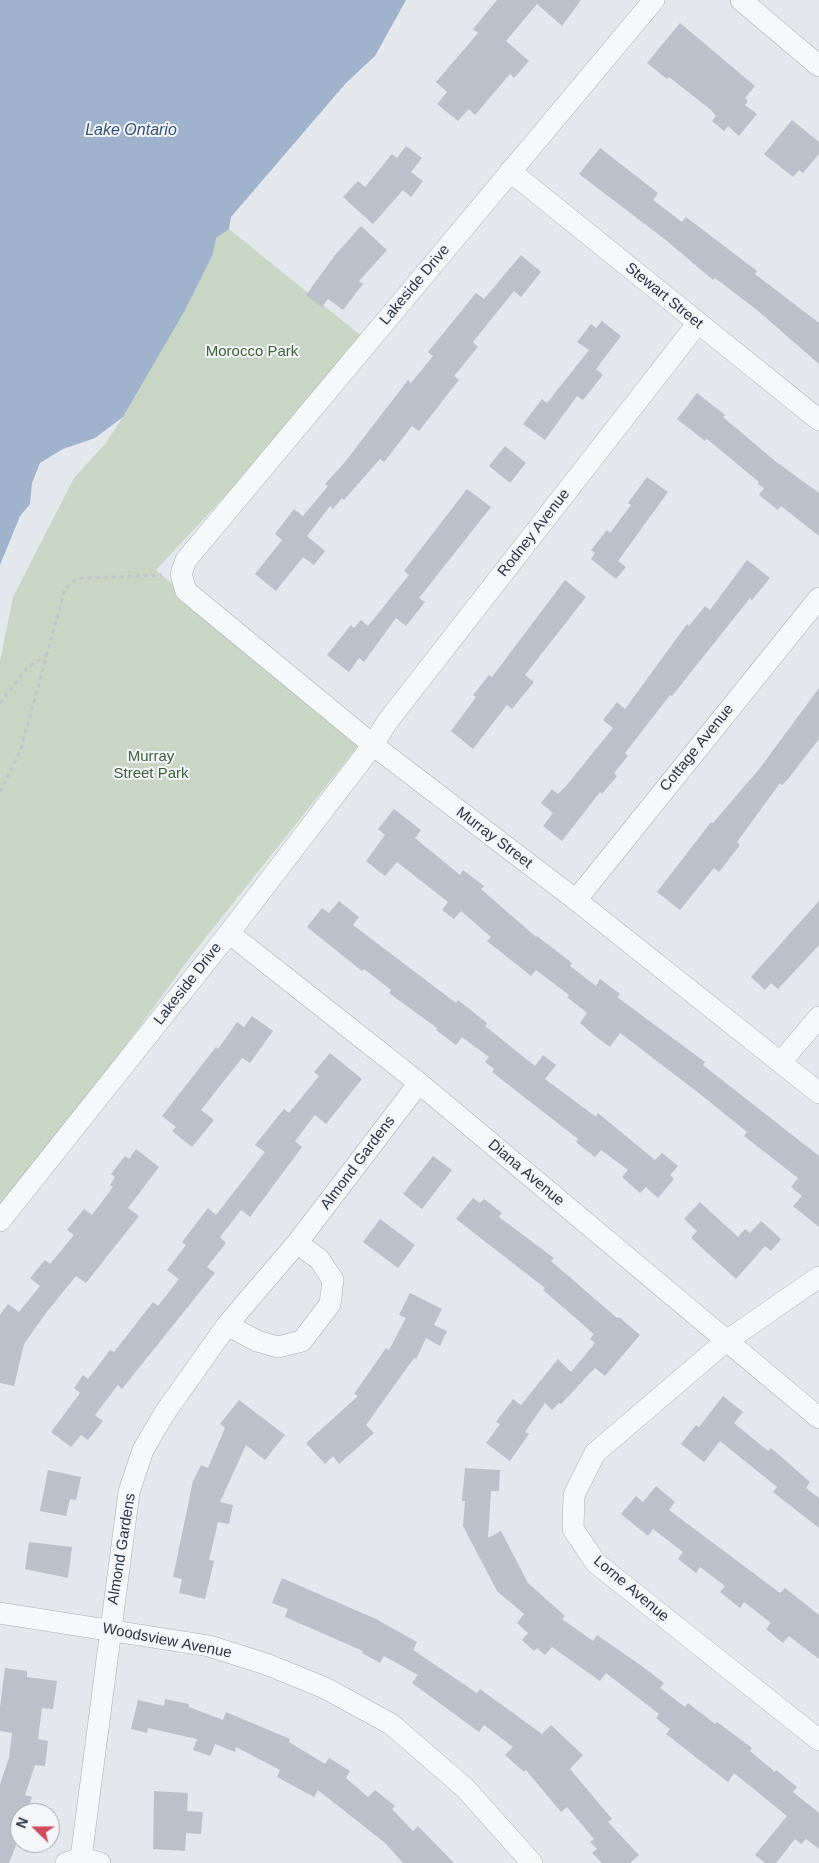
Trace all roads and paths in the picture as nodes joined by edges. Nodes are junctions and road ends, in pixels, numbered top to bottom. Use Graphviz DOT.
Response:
graph roads {
  1 [pos="654,0"];
  2 [pos="741,0"];
  3 [pos="819,66"];
  4 [pos="510,171"];
  5 [pos="698,323"];
  6 [pos="819,420"];
  7 [pos="181,574"];
  8 [pos="819,598"];
  9 [pos="48,654"];
  10 [pos="0,703"];
  11 [pos="373,745"];
  12 [pos="0,792"];
  13 [pos="576,900"];
  14 [pos="229,933"];
  15 [pos="819,1017"];
  16 [pos="781,1062"];
  17 [pos="419,1083"];
  18 [pos="819,1093"];
  19 [pos="0,1221"];
  20 [pos="297,1243"];
  21 [pos="819,1277"];
  22 [pos="227,1325"];
  23 [pos="725,1342"];
  24 [pos="819,1418"];
  25 [pos="0,1613"];
  26 [pos="110,1630"];
  27 [pos="819,1740"];
  28 [pos="82,1861"];
  29 [pos="532,1863"];
  1 -- 4 [label="street, Lakeside Drive"];
  2 -- 3 [label="street"];
  4 -- 5 [label="street, Stewart Street"];
  4 -- 7 [label="street, Lakeside Drive"];
  5 -- 6 [label="street, Stewart Street"];
  5 -- 11 [label="street, Rodney Avenue"];
  7 -- 9 [label="path"];
  7 -- 11 [label="street, Murray Street"];
  8 -- 13 [label="street, Cottage Avenue"];
  9 -- 10 [label="path"];
  9 -- 12 [label="path"];
  11 -- 13 [label="street, Murray Street"];
  11 -- 14 [label="street, Lakeside Drive"];
  13 -- 16 [label="street, Murray Street"];
  14 -- 17 [label="street, Diana Avenue"];
  14 -- 19 [label="street, Lakeside Drive"];
  15 -- 16 [label="street"];
  16 -- 18 [label="street, Murray Street"];
  17 -- 20 [label="street, Almond Gardens"];
  17 -- 23 [label="street, Diana Avenue"];
  20 -- 22 [label="street, Almond Gardens"];
  20 -- 22 [label="street"];
  21 -- 23 [label="street, Lorne Avenue"];
  22 -- 26 [label="street, Almond Gardens"];
  23 -- 24 [label="street, Diana Avenue"];
  23 -- 27 [label="street, Lorne Avenue"];
  25 -- 26 [label="street, Woodsview Avenue"];
  26 -- 28 [label="street, Almond Gardens"];
  26 -- 29 [label="street, Woodsview Avenue"];
}
